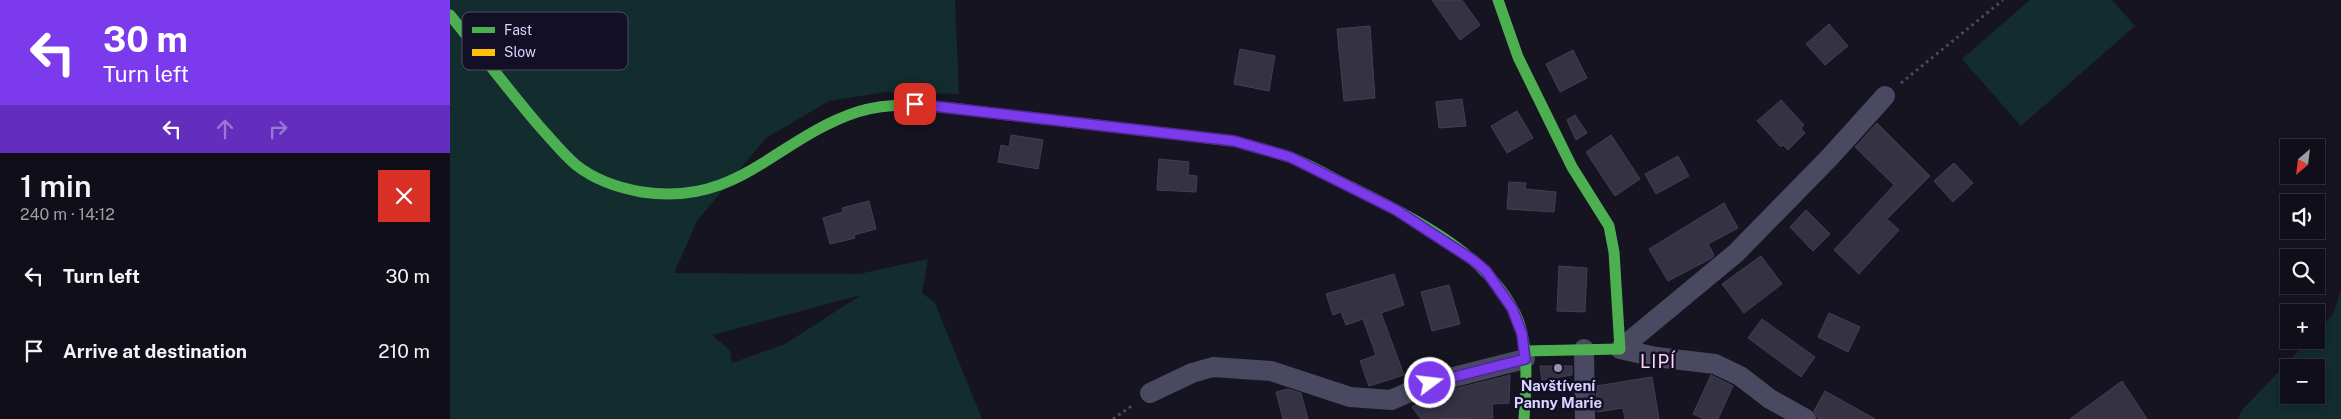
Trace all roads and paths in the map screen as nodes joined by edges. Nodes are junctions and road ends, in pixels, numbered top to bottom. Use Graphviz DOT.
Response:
graph roads {
  1 [pos="1498,0"];
  2 [pos="2003,0"];
  3 [pos="450,15"];
  4 [pos="462,30"];
  5 [pos="494,70"];
  6 [pos="1885,96"];
  7 [pos="1584,349"];
  8 [pos="1620,349"];
  9 [pos="1525,355"];
  10 [pos="1150,393"];
  11 [pos="1524,419"];
  12 [pos="1585,419"];
  13 [pos="1806,419"];
  1 -- 8 [label="street"];
  2 -- 6 [label="path"];
  3 -- 4 [label="street"];
  5 -- 9 [label="street"];
  6 -- 8 [label="street"];
  7 -- 8 [label="street"];
  7 -- 9 [label="street"];
  7 -- 12 [label="street"];
  8 -- 13 [label="street"];
  9 -- 10 [label="street"];
  9 -- 11 [label="street"];
}
